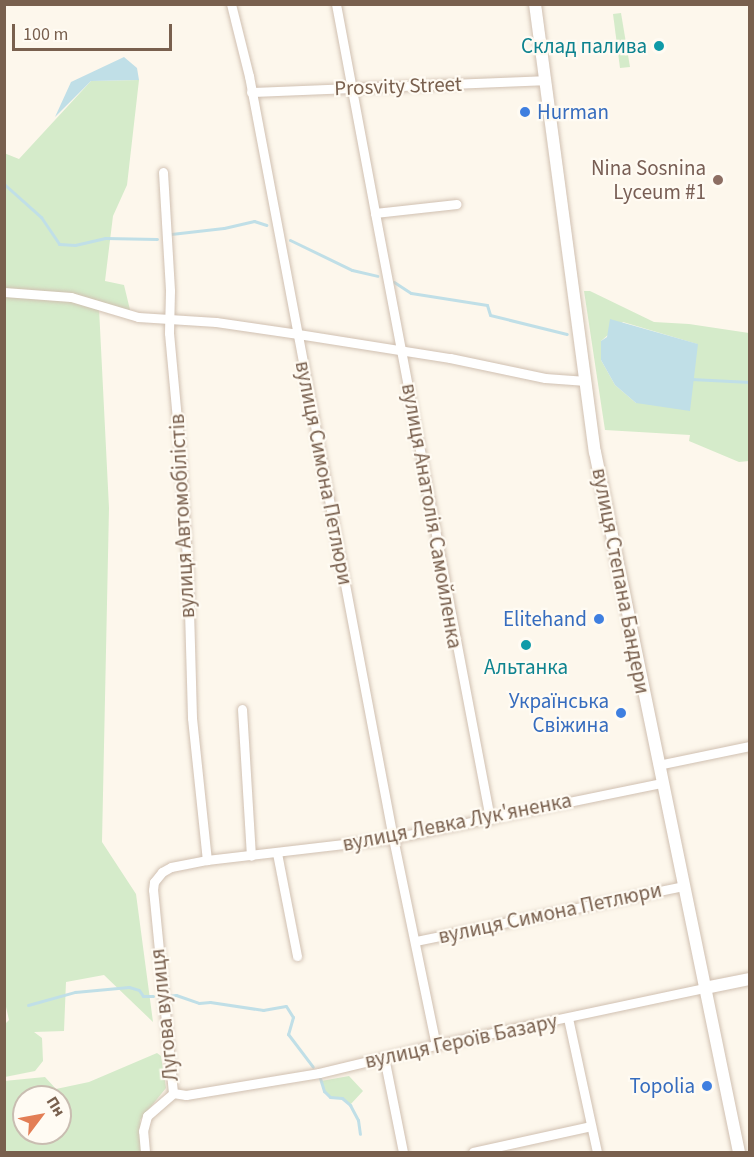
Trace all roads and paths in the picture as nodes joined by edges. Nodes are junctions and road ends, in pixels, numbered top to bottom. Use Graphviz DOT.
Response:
graph roads {
  1 [pos="231,4"];
  2 [pos="336,4"];
  3 [pos="535,4"];
  4 [pos="545,80"];
  5 [pos="351,88"];
  6 [pos="251,92"];
  7 [pos="163,172"];
  8 [pos="457,204"];
  9 [pos="375,213"];
  10 [pos="4,292"];
  11 [pos="170,319"];
  12 [pos="298,334"];
  13 [pos="402,352"];
  14 [pos="586,381"];
  15 [pos="242,709"];
  16 [pos="750,746"];
  17 [pos="658,765"];
  18 [pos="662,783"];
  19 [pos="490,819"];
  20 [pos="393,838"];
  21 [pos="277,853"];
  22 [pos="251,856"];
  23 [pos="207,860"];
  24 [pos="683,886"];
  25 [pos="155,936"];
  26 [pos="416,941"];
  27 [pos="297,956"];
  28 [pos="750,979"];
  29 [pos="705,988"];
  30 [pos="568,1018"];
  31 [pos="436,1045"];
  32 [pos="384,1058"];
  33 [pos="173,1093"];
  34 [pos="591,1126"];
  35 [pos="145,1152"];
  36 [pos="403,1152"];
  37 [pos="473,1152"];
  38 [pos="597,1152"];
  39 [pos="739,1152"];
  1 -- 6 [label="street, вулиця Симона Петлюри"];
  2 -- 5 [label="street, вулиця Анатолія Самойленка"];
  3 -- 4 [label="street, вулиця Степана Бандери"];
  4 -- 5 [label="street, Prosvity Street"];
  4 -- 14 [label="street, вулиця Степана Бандери"];
  5 -- 6 [label="street, Prosvity Street"];
  5 -- 9 [label="street, вулиця Анатолія Самойленка"];
  6 -- 12 [label="street, вулиця Симона Петлюри"];
  7 -- 11 [label="street, вулиця Автомобілістів"];
  8 -- 9 [label="street"];
  9 -- 13 [label="street, вулиця Анатолія Самойленка"];
  10 -- 11 [label="street"];
  11 -- 12 [label="street"];
  11 -- 23 [label="street, вулиця Автомобілістів"];
  12 -- 13 [label="street"];
  12 -- 20 [label="street, вулиця Симона Петлюри"];
  13 -- 14 [label="street"];
  13 -- 19 [label="street, вулиця Анатолія Самойленка"];
  14 -- 17 [label="street, вулиця Степана Бандери"];
  15 -- 22 [label="street"];
  16 -- 17 [label="street"];
  17 -- 18 [label="street, вулиця Степана Бандери"];
  18 -- 19 [label="street, вулиця Левка Лук'яненка"];
  18 -- 24 [label="street, вулиця Степана Бандери"];
  19 -- 20 [label="street, вулиця Левка Лук'яненка"];
  20 -- 21 [label="street, вулиця Левка Лук'яненка"];
  20 -- 26 [label="street, вулиця Симона Петлюри"];
  21 -- 22 [label="street, вулиця Левка Лук'яненка"];
  21 -- 27 [label="street"];
  22 -- 23 [label="street, вулиця Левка Лук'яненка"];
  23 -- 25 [label="street, вулиця Левка Лук'яненка"];
  24 -- 26 [label="street, вулиця Симона Петлюри"];
  24 -- 29 [label="street, вулиця Степана Бандери"];
  25 -- 33 [label="street, Лугова вулиця"];
  26 -- 31 [label="street, вулиця Симона Петлюри"];
  28 -- 29 [label="street, вулиця Героїв Базару"];
  29 -- 30 [label="street, вулиця Героїв Базару"];
  29 -- 39 [label="street, вулиця Степана Бандери"];
  30 -- 31 [label="street, вулиця Героїв Базару"];
  30 -- 34 [label="street"];
  31 -- 32 [label="street, вулиця Героїв Базару"];
  32 -- 33 [label="street, вулиця Героїв Базару"];
  32 -- 36 [label="street"];
  33 -- 35 [label="street, Лугова вулиця"];
  34 -- 37 [label="street"];
  34 -- 38 [label="street"];
}
